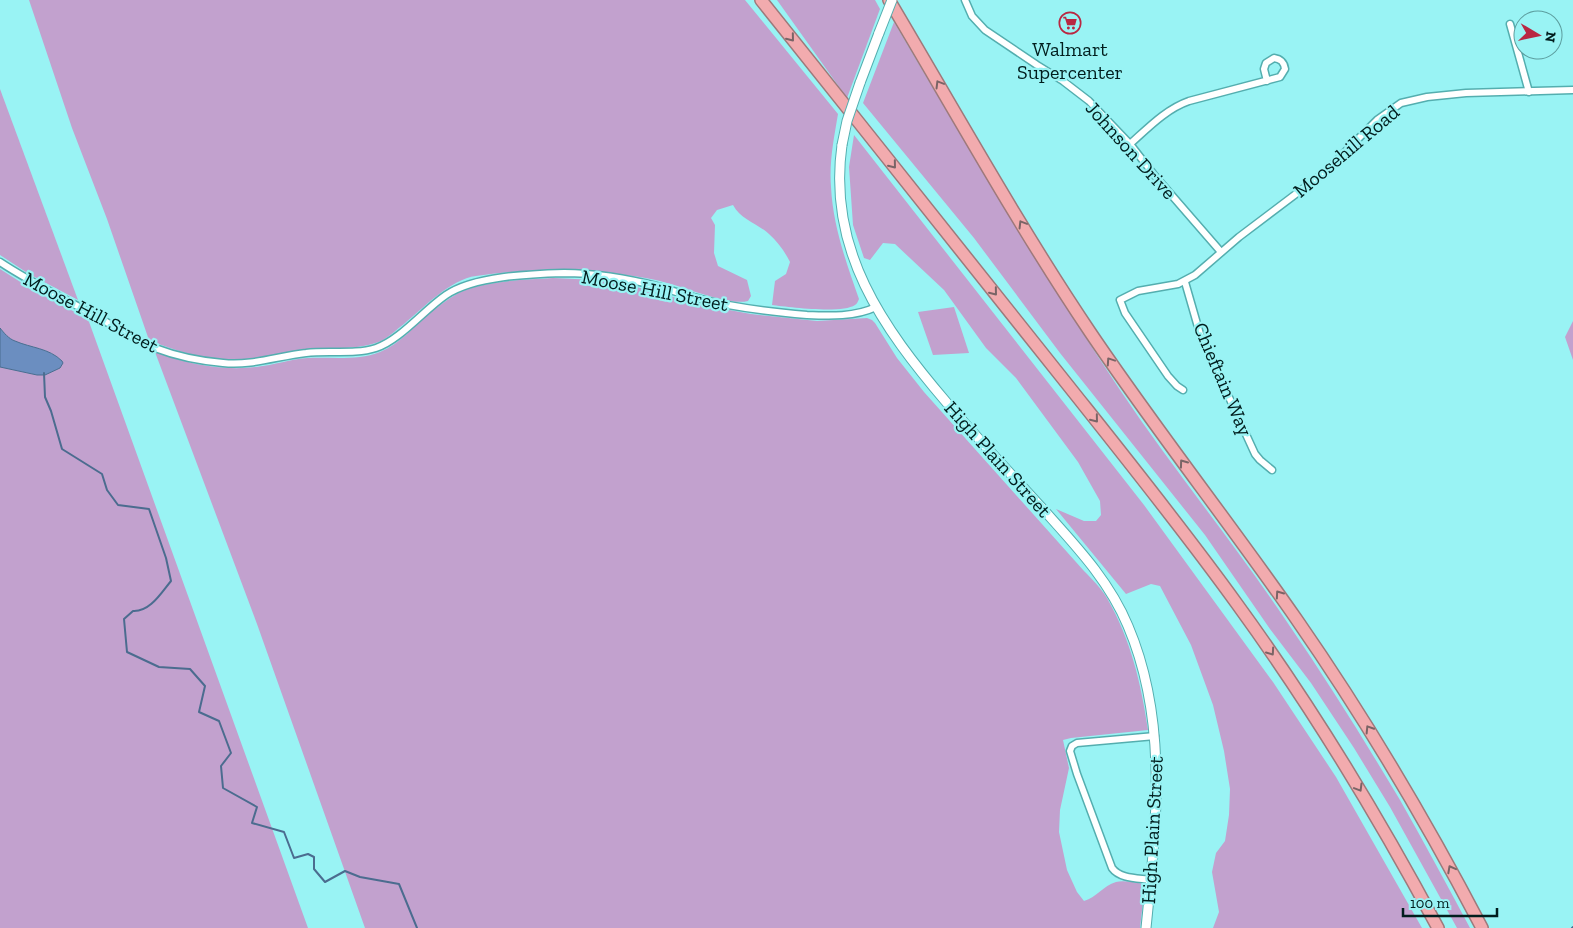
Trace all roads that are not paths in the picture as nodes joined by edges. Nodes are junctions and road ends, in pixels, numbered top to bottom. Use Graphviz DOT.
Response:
graph roads {
  1 [pos="761,0"];
  2 [pos="891,0"];
  3 [pos="964,0"];
  4 [pos="1510,24"];
  5 [pos="1266,81"];
  6 [pos="1573,90"];
  7 [pos="1529,92"];
  8 [pos="1130,144"];
  9 [pos="1221,252"];
  10 [pos="0,262"];
  11 [pos="1185,282"];
  12 [pos="876,307"];
  13 [pos="1183,390"];
  14 [pos="1272,470"];
  15 [pos="1155,736"];
  16 [pos="1151,880"];
  17 [pos="1146,928"];
  18 [pos="1438,928"];
  19 [pos="1482,928"];
  1 -- 18 [label="highway, one-way"];
  2 -- 12 [label="main road, High Plain Street, bridge"];
  19 -- 2 [label="highway, one-way"];
  3 -- 8 [label="street, Johnson Drive"];
  4 -- 7 [label="street"];
  5 -- 8 [label="street"];
  6 -- 7 [label="street, Moosehill Road"];
  7 -- 9 [label="street, Moosehill Road"];
  8 -- 9 [label="street, Johnson Drive"];
  9 -- 11 [label="street, Moosehill Road"];
  10 -- 12 [label="street, Moose Hill Street"];
  11 -- 13 [label="street, Moosehill Road"];
  11 -- 14 [label="street, Chieftain Way"];
  12 -- 15 [label="main road, High Plain Street"];
  15 -- 16 [label="main road, High Plain Street"];
  15 -- 16 [label="street"];
  16 -- 17 [label="main road, High Plain Street"];
}
